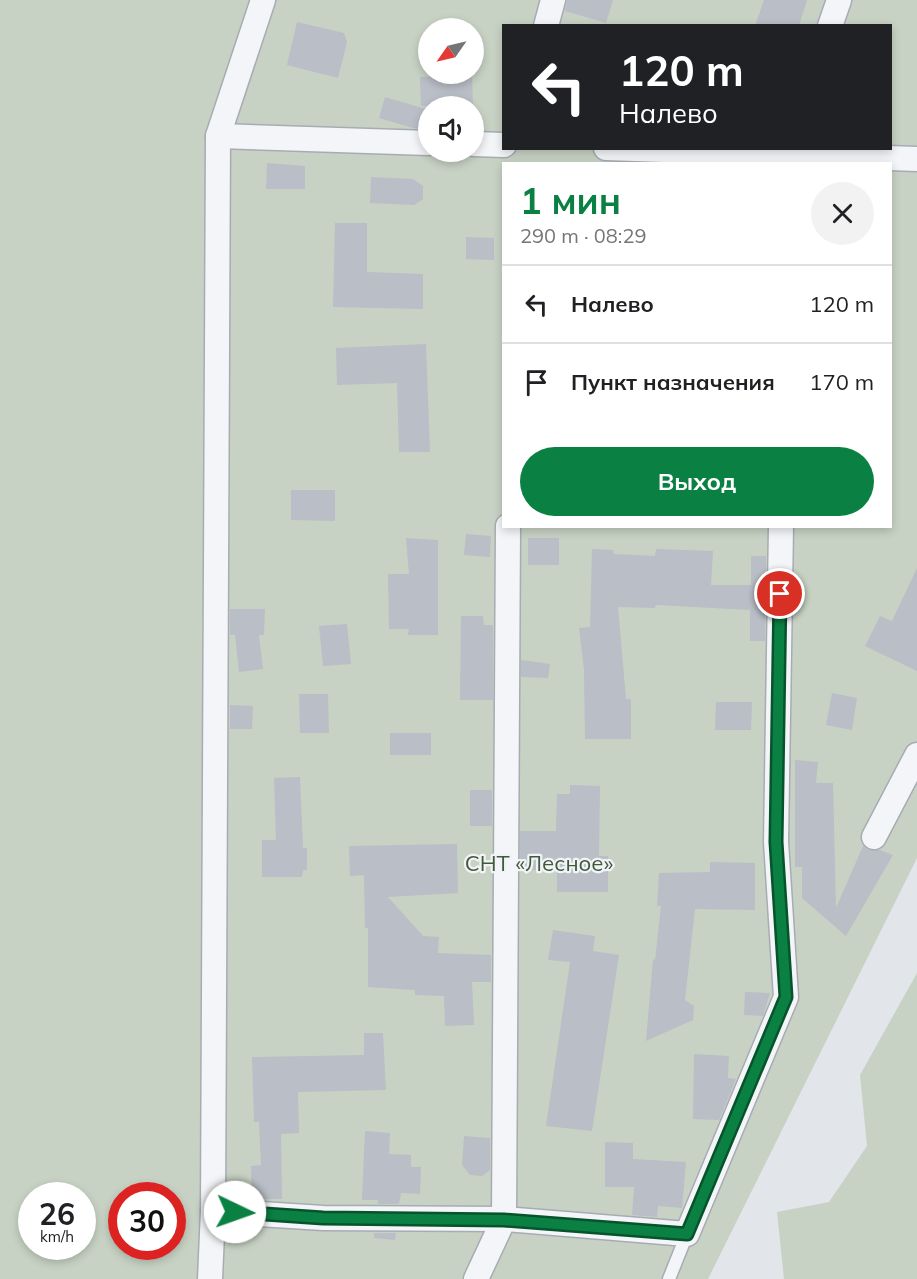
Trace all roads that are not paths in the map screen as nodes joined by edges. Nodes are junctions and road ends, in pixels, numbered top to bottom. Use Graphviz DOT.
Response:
graph roads {
  1 [pos="263,0"];
  2 [pos="554,0"];
  3 [pos="839,0"];
  4 [pos="547,24"];
  5 [pos="831,24"];
  6 [pos="218,136"];
  7 [pos="418,143"];
  8 [pos="484,144"];
  9 [pos="502,145"];
  10 [pos="652,150"];
  11 [pos="789,156"];
  12 [pos="917,159"];
  13 [pos="508,528"];
  14 [pos="781,528"];
  15 [pos="917,755"];
  16 [pos="874,837"];
  17 [pos="213,1211"];
  18 [pos="504,1220"];
  19 [pos="687,1234"];
  20 [pos="210,1279"];
  21 [pos="476,1279"];
  22 [pos="669,1279"];
  1 -- 6 [label="street"];
  2 -- 4 [label="street"];
  3 -- 5 [label="street"];
  6 -- 7 [label="street"];
  6 -- 17 [label="street"];
  8 -- 9 [label="street"];
  10 -- 11 [label="street"];
  11 -- 12 [label="street"];
  13 -- 18 [label="street"];
  14 -- 19 [label="street"];
  15 -- 16 [label="street"];
  17 -- 18 [label="street"];
  17 -- 20 [label="street"];
  18 -- 19 [label="street"];
  18 -- 21 [label="street"];
  19 -- 22 [label="lane"];
}
